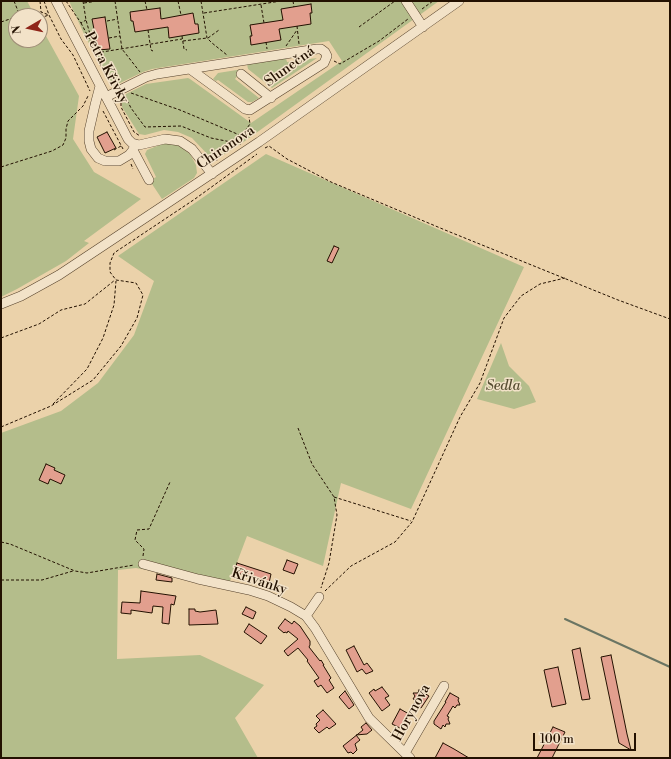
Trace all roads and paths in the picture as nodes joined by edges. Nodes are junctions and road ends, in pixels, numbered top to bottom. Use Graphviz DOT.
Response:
graph roads {
  1 [pos="40,1"];
  2 [pos="44,1"];
  3 [pos="56,1"];
  4 [pos="66,1"];
  5 [pos="83,1"];
  6 [pos="98,1"];
  7 [pos="115,1"];
  8 [pos="145,1"];
  9 [pos="178,1"];
  10 [pos="201,1"];
  11 [pos="281,1"];
  12 [pos="293,1"];
  13 [pos="395,1"];
  14 [pos="406,1"];
  15 [pos="433,1"];
  16 [pos="459,1"];
  17 [pos="83,3"];
  18 [pos="260,4"];
  19 [pos="294,7"];
  20 [pos="147,10"];
  21 [pos="204,14"];
  22 [pos="415,14"];
  23 [pos="50,15"];
  24 [pos="181,16"];
  25 [pos="118,19"];
  26 [pos="86,20"];
  27 [pos="107,21"];
  28 [pos="81,23"];
  29 [pos="264,23"];
  30 [pos="297,26"];
  31 [pos="423,26"];
  32 [pos="359,27"];
  33 [pos="148,30"];
  34 [pos="219,30"];
  35 [pos="297,30"];
  36 [pos="120,36"];
  37 [pos="182,36"];
  38 [pos="109,38"];
  39 [pos="208,38"];
  40 [pos="182,40"];
  41 [pos="266,42"];
  42 [pos="150,44"];
  43 [pos="300,47"];
  44 [pos="122,49"];
  45 [pos="284,49"];
  46 [pos="186,50"];
  47 [pos="153,51"];
  48 [pos="267,52"];
  49 [pos="96,53"];
  50 [pos="230,58"];
  51 [pos="326,59"];
  52 [pos="190,69"];
  53 [pos="141,74"];
  54 [pos="241,74"];
  55 [pos="116,85"];
  56 [pos="100,86"];
  57 [pos="127,92"];
  58 [pos="124,94"];
  59 [pos="106,97"];
  60 [pos="271,98"];
  61 [pos="95,103"];
  62 [pos="250,124"];
  63 [pos="242,136"];
  64 [pos="248,140"];
  65 [pos="242,144"];
  66 [pos="262,145"];
  67 [pos="121,146"];
  68 [pos="134,147"];
  69 [pos="114,150"];
  70 [pos="258,153"];
  71 [pos="127,158"];
  72 [pos="1,166"];
  73 [pos="133,169"];
  74 [pos="212,174"];
  75 [pos="149,180"];
  76 [pos="565,278"];
  77 [pos="116,280"];
  78 [pos="1,304"];
  79 [pos="670,319"];
  80 [pos="1,338"];
  81 [pos="51,406"];
  82 [pos="1,427"];
  83 [pos="298,428"];
  84 [pos="170,482"];
  85 [pos="334,497"];
  86 [pos="412,522"];
  87 [pos="1,542"];
  88 [pos="143,564"];
  89 [pos="75,571"];
  90 [pos="1,580"];
  91 [pos="319,597"];
  92 [pos="306,616"];
  93 [pos="444,686"];
  94 [pos="408,756"];
  1 -- 23 [label="path"];
  2 -- 23 [label="path"];
  3 -- 56 [label="street, Petra Křivky"];
  4 -- 28 [label="path"];
  5 -- 17 [label="path"];
  6 -- 17 [label="path"];
  7 -- 25 [label="path"];
  8 -- 20 [label="path"];
  9 -- 24 [label="path"];
  10 -- 21 [label="path"];
  11 -- 18 [label="path"];
  12 -- 19 [label="path"];
  13 -- 32 [label="path"];
  14 -- 22 [label="street"];
  15 -- 22 [label="path"];
  16 -- 31 [label="street, Chironova"];
  17 -- 26 [label="path"];
  18 -- 21 [label="path"];
  18 -- 29 [label="path"];
  21 -- 39 [label="path"];
  22 -- 31 [label="street"];
  22 -- 51 [label="path"];
  23 -- 72 [label="path"];
  25 -- 27 [label="path"];
  25 -- 36 [label="path"];
  26 -- 28 [label="path"];
  26 -- 49 [label="path"];
  28 -- 49 [label="path"];
  30 -- 35 [label="path"];
  31 -- 66 [label="street, Chironova"];
  33 -- 42 [label="path"];
  34 -- 39 [label="path"];
  35 -- 43 [label="path"];
  35 -- 45 [label="path"];
  36 -- 38 [label="path"];
  36 -- 44 [label="path"];
  37 -- 40 [label="path"];
  39 -- 40 [label="path"];
  39 -- 50 [label="path"];
  40 -- 42 [label="path"];
  40 -- 46 [label="path"];
  41 -- 48 [label="path"];
  42 -- 44 [label="path"];
  42 -- 47 [label="path"];
  44 -- 49 [label="path"];
  44 -- 53 [label="path"];
  49 -- 55 [label="path"];
  51 -- 52 [label="street, Slunečná"];
  51 -- 60 [label="street, Slunečná"];
  52 -- 59 [label="street, Slunečná"];
  52 -- 60 [label="street, Slunečná"];
  54 -- 60 [label="street"];
  56 -- 59 [label="street, Petra Křivky"];
  56 -- 61 [label="street"];
  57 -- 63 [label="path"];
  58 -- 65 [label="path"];
  59 -- 68 [label="street, Petra Křivky"];
  61 -- 67 [label="path"];
  61 -- 71 [label="street"];
  62 -- 63 [label="path"];
  63 -- 64 [label="path"];
  66 -- 74 [label="street, Chironova"];
  66 -- 76 [label="path"];
  67 -- 69 [label="path"];
  67 -- 71 [label="path"];
  68 -- 71 [label="street"];
  68 -- 74 [label="street"];
  68 -- 75 [label="street, Petra Křivky"];
  70 -- 77 [label="path"];
  71 -- 73 [label="path"];
  74 -- 78 [label="street, Chironova"];
  76 -- 79 [label="path"];
  76 -- 86 [label="path"];
  77 -- 80 [label="path"];
  77 -- 81 [label="path"];
  77 -- 81 [label="path"];
  81 -- 82 [label="path"];
  83 -- 85 [label="path"];
  84 -- 88 [label="path"];
  85 -- 86 [label="path"];
  85 -- 91 [label="path"];
  86 -- 91 [label="path"];
  87 -- 89 [label="path"];
  88 -- 89 [label="path"];
  88 -- 92 [label="street, Křivánky"];
  89 -- 90 [label="path"];
  91 -- 92 [label="street"];
  92 -- 94 [label="street, Křivánky"];
  93 -- 94 [label="street, Horynova"];
}
